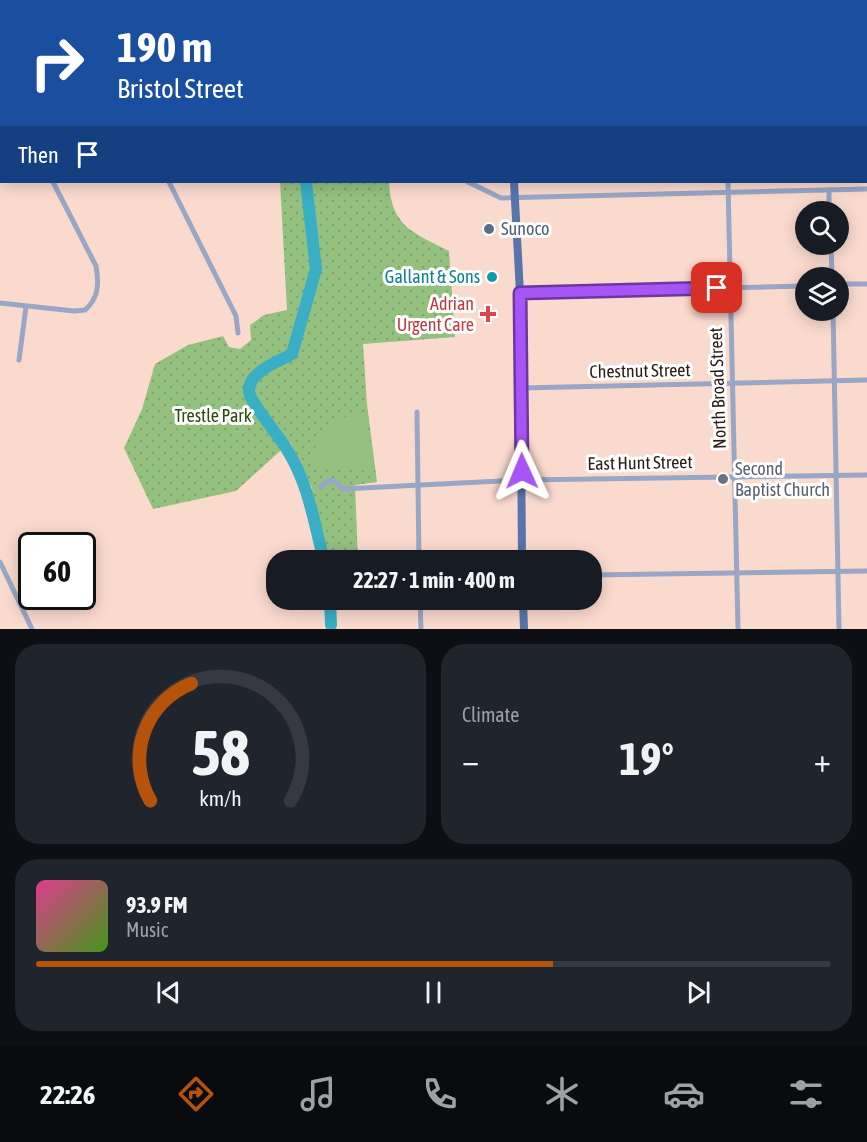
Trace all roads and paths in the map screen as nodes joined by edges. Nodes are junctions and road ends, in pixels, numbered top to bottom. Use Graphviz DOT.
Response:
graph roads {
  1 [pos="54,183"];
  2 [pos="170,183"];
  3 [pos="470,183"];
  4 [pos="514,183"];
  5 [pos="728,183"];
  6 [pos="867,189"];
  7 [pos="829,190"];
  8 [pos="728,192"];
  9 [pos="517,197"];
  10 [pos="829,201"];
  11 [pos="849,284"];
  12 [pos="867,284"];
  13 [pos="795,285"];
  14 [pos="730,288"];
  15 [pos="520,293"];
  16 [pos="0,303"];
  17 [pos="26,307"];
  18 [pos="833,321"];
  19 [pos="238,333"];
  20 [pos="19,360"];
  21 [pos="867,380"];
  22 [pos="836,381"];
  23 [pos="734,384"];
  24 [pos="521,388"];
  25 [pos="417,412"];
  26 [pos="735,476"];
  27 [pos="837,476"];
  28 [pos="867,476"];
  29 [pos="522,480"];
  30 [pos="418,484"];
  31 [pos="321,487"];
  32 [pos="419,550"];
  33 [pos="522,550"];
  34 [pos="0,562"];
  35 [pos="867,571"];
  36 [pos="838,572"];
  37 [pos="738,573"];
  38 [pos="602,575"];
  39 [pos="420,610"];
  40 [pos="523,610"];
  41 [pos="32,629"];
  42 [pos="421,629"];
  43 [pos="524,629"];
  44 [pos="738,629"];
  45 [pos="839,629"];
  1 -- 17 [label="street"];
  2 -- 19 [label="street"];
  3 -- 9 [label="street"];
  4 -- 9 [label="main road"];
  5 -- 8 [label="street, North Broad Street"];
  6 -- 7 [label="street"];
  7 -- 8 [label="street"];
  7 -- 10 [label="street"];
  8 -- 9 [label="street"];
  8 -- 14 [label="street, North Broad Street"];
  9 -- 15 [label="main road"];
  11 -- 12 [label="street"];
  13 -- 14 [label="street"];
  14 -- 15 [label="street"];
  14 -- 23 [label="street, North Broad Street"];
  15 -- 24 [label="main road"];
  16 -- 17 [label="street"];
  17 -- 20 [label="street"];
  18 -- 22 [label="street"];
  21 -- 22 [label="street, Chestnut Street"];
  22 -- 23 [label="street, Chestnut Street"];
  22 -- 27 [label="street"];
  23 -- 24 [label="street, Chestnut Street"];
  23 -- 26 [label="street, North Broad Street"];
  24 -- 29 [label="main road"];
  25 -- 30 [label="street"];
  26 -- 27 [label="street, East Hunt Street"];
  26 -- 29 [label="street, East Hunt Street"];
  26 -- 37 [label="street, North Broad Street"];
  27 -- 28 [label="street, East Hunt Street"];
  27 -- 36 [label="street"];
  29 -- 30 [label="street, East Hunt Street"];
  29 -- 33 [label="main road"];
  30 -- 31 [label="street, East Hunt Street"];
  30 -- 32 [label="street"];
  34 -- 41 [label="street"];
  35 -- 36 [label="street"];
  36 -- 37 [label="street"];
  36 -- 45 [label="street"];
  37 -- 38 [label="street"];
  37 -- 44 [label="street, North Broad Street"];
  39 -- 42 [label="street"];
  40 -- 43 [label="main road"];
}
